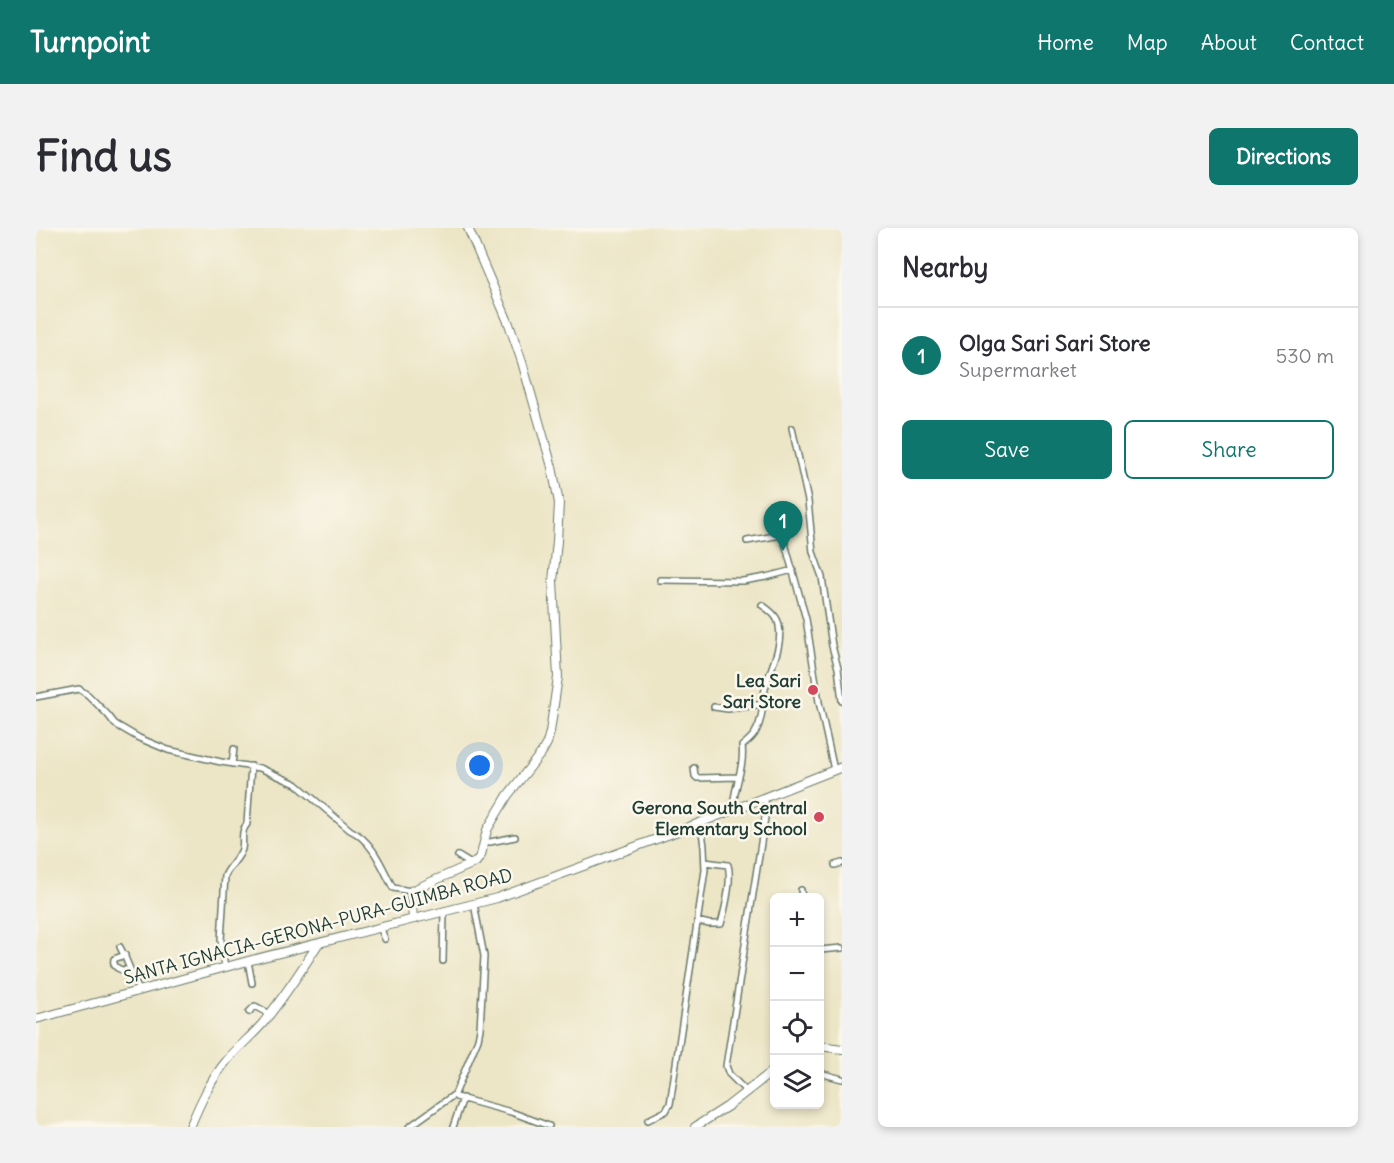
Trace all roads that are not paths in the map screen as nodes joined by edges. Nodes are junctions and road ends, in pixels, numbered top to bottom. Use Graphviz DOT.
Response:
graph roads {
  1 [pos="468,228"];
  2 [pos="792,428"];
  3 [pos="747,541"];
  4 [pos="793,570"];
  5 [pos="660,580"];
  6 [pos="762,605"];
  7 [pos="36,697"];
  8 [pos="842,701"];
  9 [pos="763,704"];
  10 [pos="714,706"];
  11 [pos="234,748"];
  12 [pos="232,764"];
  13 [pos="251,766"];
  14 [pos="694,768"];
  15 [pos="838,769"];
  16 [pos="739,777"];
  17 [pos="765,798"];
  18 [pos="733,810"];
  19 [pos="701,822"];
  20 [pos="515,837"];
  21 [pos="485,843"];
  22 [pos="458,856"];
  23 [pos="705,862"];
  24 [pos="842,863"];
  25 [pos="471,864"];
  26 [pos="835,865"];
  27 [pos="801,890"];
  28 [pos="411,891"];
  29 [pos="801,893"];
  30 [pos="474,904"];
  31 [pos="444,912"];
  32 [pos="413,919"];
  33 [pos="697,921"];
  34 [pos="380,927"];
  35 [pos="385,939"];
  36 [pos="318,944"];
  37 [pos="120,947"];
  38 [pos="842,948"];
  39 [pos="824,950"];
  40 [pos="124,956"];
  41 [pos="248,961"];
  42 [pos="444,961"];
  43 [pos="225,967"];
  44 [pos="130,969"];
  45 [pos="252,983"];
  46 [pos="139,991"];
  47 [pos="249,1012"];
  48 [pos="270,1014"];
  49 [pos="36,1019"];
  50 [pos="824,1047"];
  51 [pos="842,1049"];
  52 [pos="770,1074"];
  53 [pos="824,1074"];
  54 [pos="842,1079"];
  55 [pos="747,1092"];
  56 [pos="455,1094"];
  57 [pos="463,1098"];
  58 [pos="648,1120"];
  59 [pos="549,1126"];
  60 [pos="190,1127"];
  61 [pos="409,1127"];
  62 [pos="453,1127"];
  63 [pos="695,1127"];
  1 -- 21 [label="street"];
  2 -- 8 [label="street"];
  3 -- 4 [label="street"];
  4 -- 5 [label="street"];
  4 -- 15 [label="street"];
  6 -- 9 [label="street"];
  7 -- 12 [label="street"];
  9 -- 10 [label="street"];
  9 -- 16 [label="street"];
  11 -- 12 [label="street"];
  12 -- 13 [label="street"];
  13 -- 28 [label="street"];
  13 -- 43 [label="street"];
  14 -- 16 [label="street"];
  15 -- 17 [label="street, SANTA IGNACIA-GERONA-PURA-GUIMBA ROAD"];
  16 -- 18 [label="street"];
  17 -- 18 [label="street, SANTA IGNACIA-GERONA-PURA-GUIMBA ROAD"];
  17 -- 55 [label="street"];
  18 -- 19 [label="street, SANTA IGNACIA-GERONA-PURA-GUIMBA ROAD"];
  19 -- 23 [label="street"];
  19 -- 30 [label="street, SANTA IGNACIA-GERONA-PURA-GUIMBA ROAD"];
  20 -- 21 [label="street"];
  21 -- 25 [label="street"];
  22 -- 25 [label="street"];
  23 -- 33 [label="street"];
  23 -- 33 [label="street"];
  24 -- 26 [label="street"];
  25 -- 28 [label="street"];
  27 -- 29 [label="street"];
  28 -- 32 [label="street"];
  30 -- 31 [label="street, SANTA IGNACIA-GERONA-PURA-GUIMBA ROAD"];
  30 -- 56 [label="street"];
  31 -- 32 [label="street, SANTA IGNACIA-GERONA-PURA-GUIMBA ROAD"];
  31 -- 42 [label="street"];
  32 -- 34 [label="street, SANTA IGNACIA-GERONA-PURA-GUIMBA ROAD"];
  33 -- 58 [label="street"];
  34 -- 35 [label="street"];
  34 -- 36 [label="street, SANTA IGNACIA-GERONA-PURA-GUIMBA ROAD"];
  36 -- 41 [label="street, SANTA IGNACIA-GERONA-PURA-GUIMBA ROAD"];
  36 -- 48 [label="street"];
  37 -- 40 [label="street"];
  38 -- 39 [label="street"];
  40 -- 44 [label="street"];
  40 -- 44 [label="street"];
  41 -- 43 [label="street, SANTA IGNACIA-GERONA-PURA-GUIMBA ROAD"];
  41 -- 45 [label="street"];
  43 -- 46 [label="street, SANTA IGNACIA-GERONA-PURA-GUIMBA ROAD"];
  44 -- 46 [label="street"];
  46 -- 49 [label="street, SANTA IGNACIA-GERONA-PURA-GUIMBA ROAD"];
  47 -- 48 [label="street"];
  48 -- 60 [label="street"];
  50 -- 51 [label="street"];
  52 -- 55 [label="street"];
  53 -- 54 [label="street"];
  55 -- 63 [label="street"];
  56 -- 57 [label="street"];
  56 -- 61 [label="street"];
  57 -- 59 [label="street"];
  57 -- 62 [label="street"];
}
